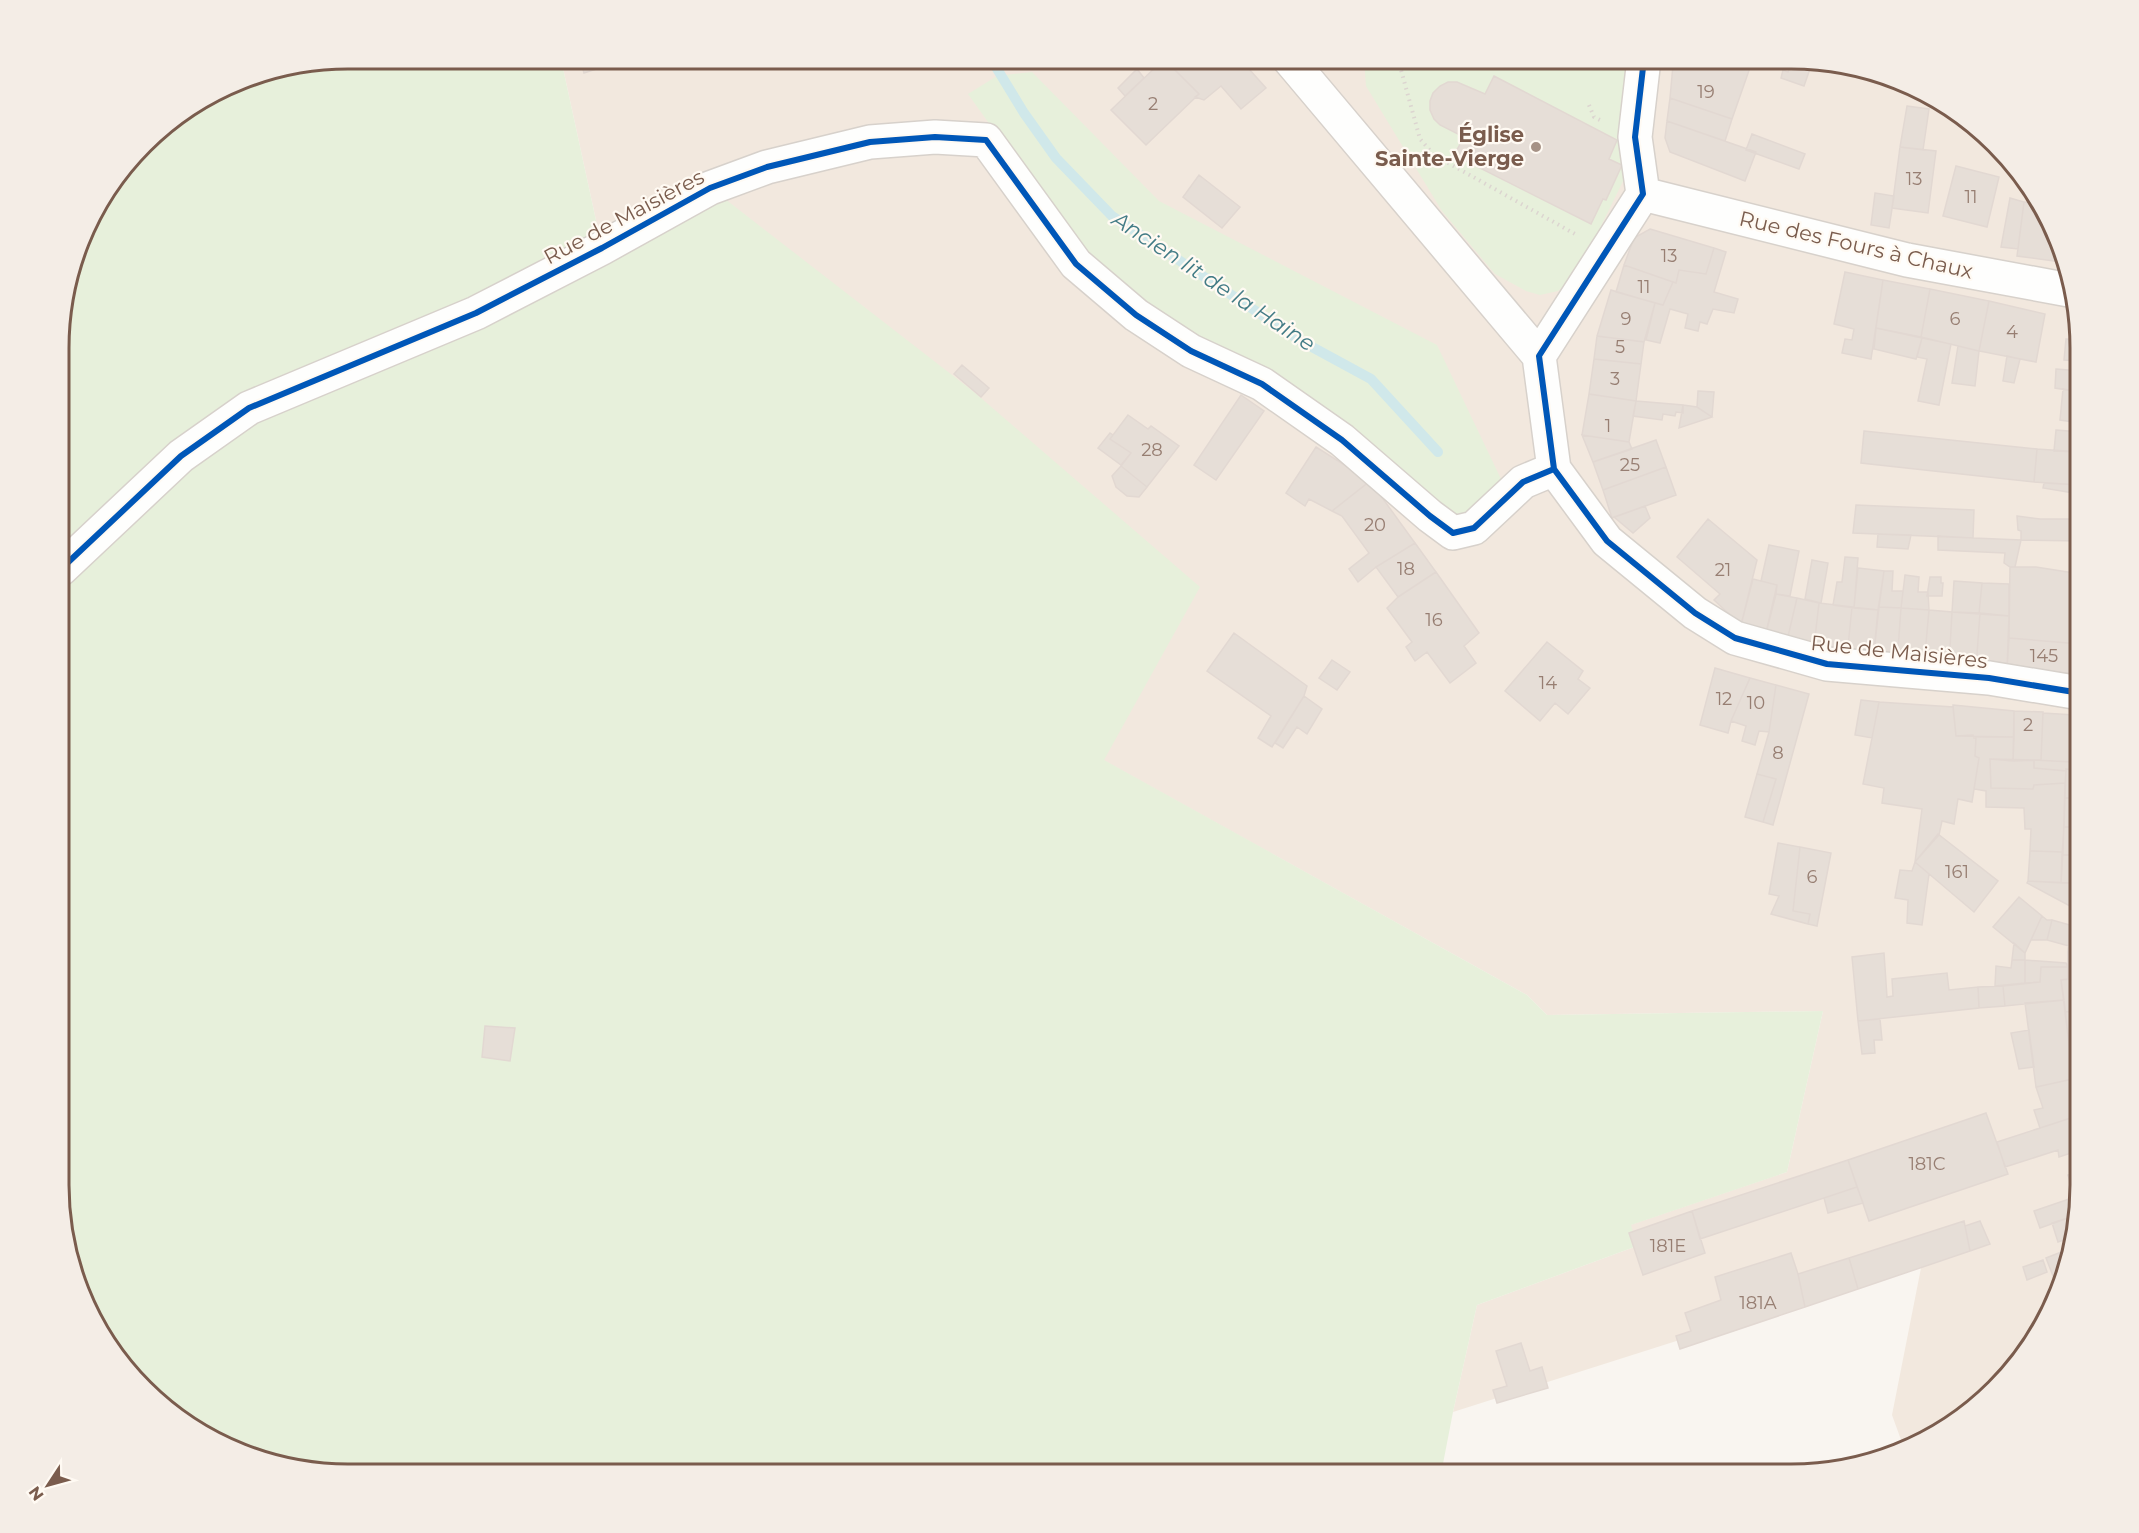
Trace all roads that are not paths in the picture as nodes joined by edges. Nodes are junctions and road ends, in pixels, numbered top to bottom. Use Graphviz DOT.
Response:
graph roads {
  1 [pos="1300,69"];
  2 [pos="1643,69"];
  3 [pos="1643,194"];
  4 [pos="2064,289"];
  5 [pos="1539,356"];
  6 [pos="1554,469"];
  7 [pos="69,561"];
  8 [pos="2070,691"];
  1 -- 5 [label="street"];
  2 -- 3 [label="street"];
  3 -- 4 [label="street, Rue des Fours à Chaux"];
  3 -- 5 [label="street"];
  5 -- 6 [label="street"];
  6 -- 7 [label="street, Rue de Maisières"];
  6 -- 8 [label="street, Rue de Maisières"];
}
